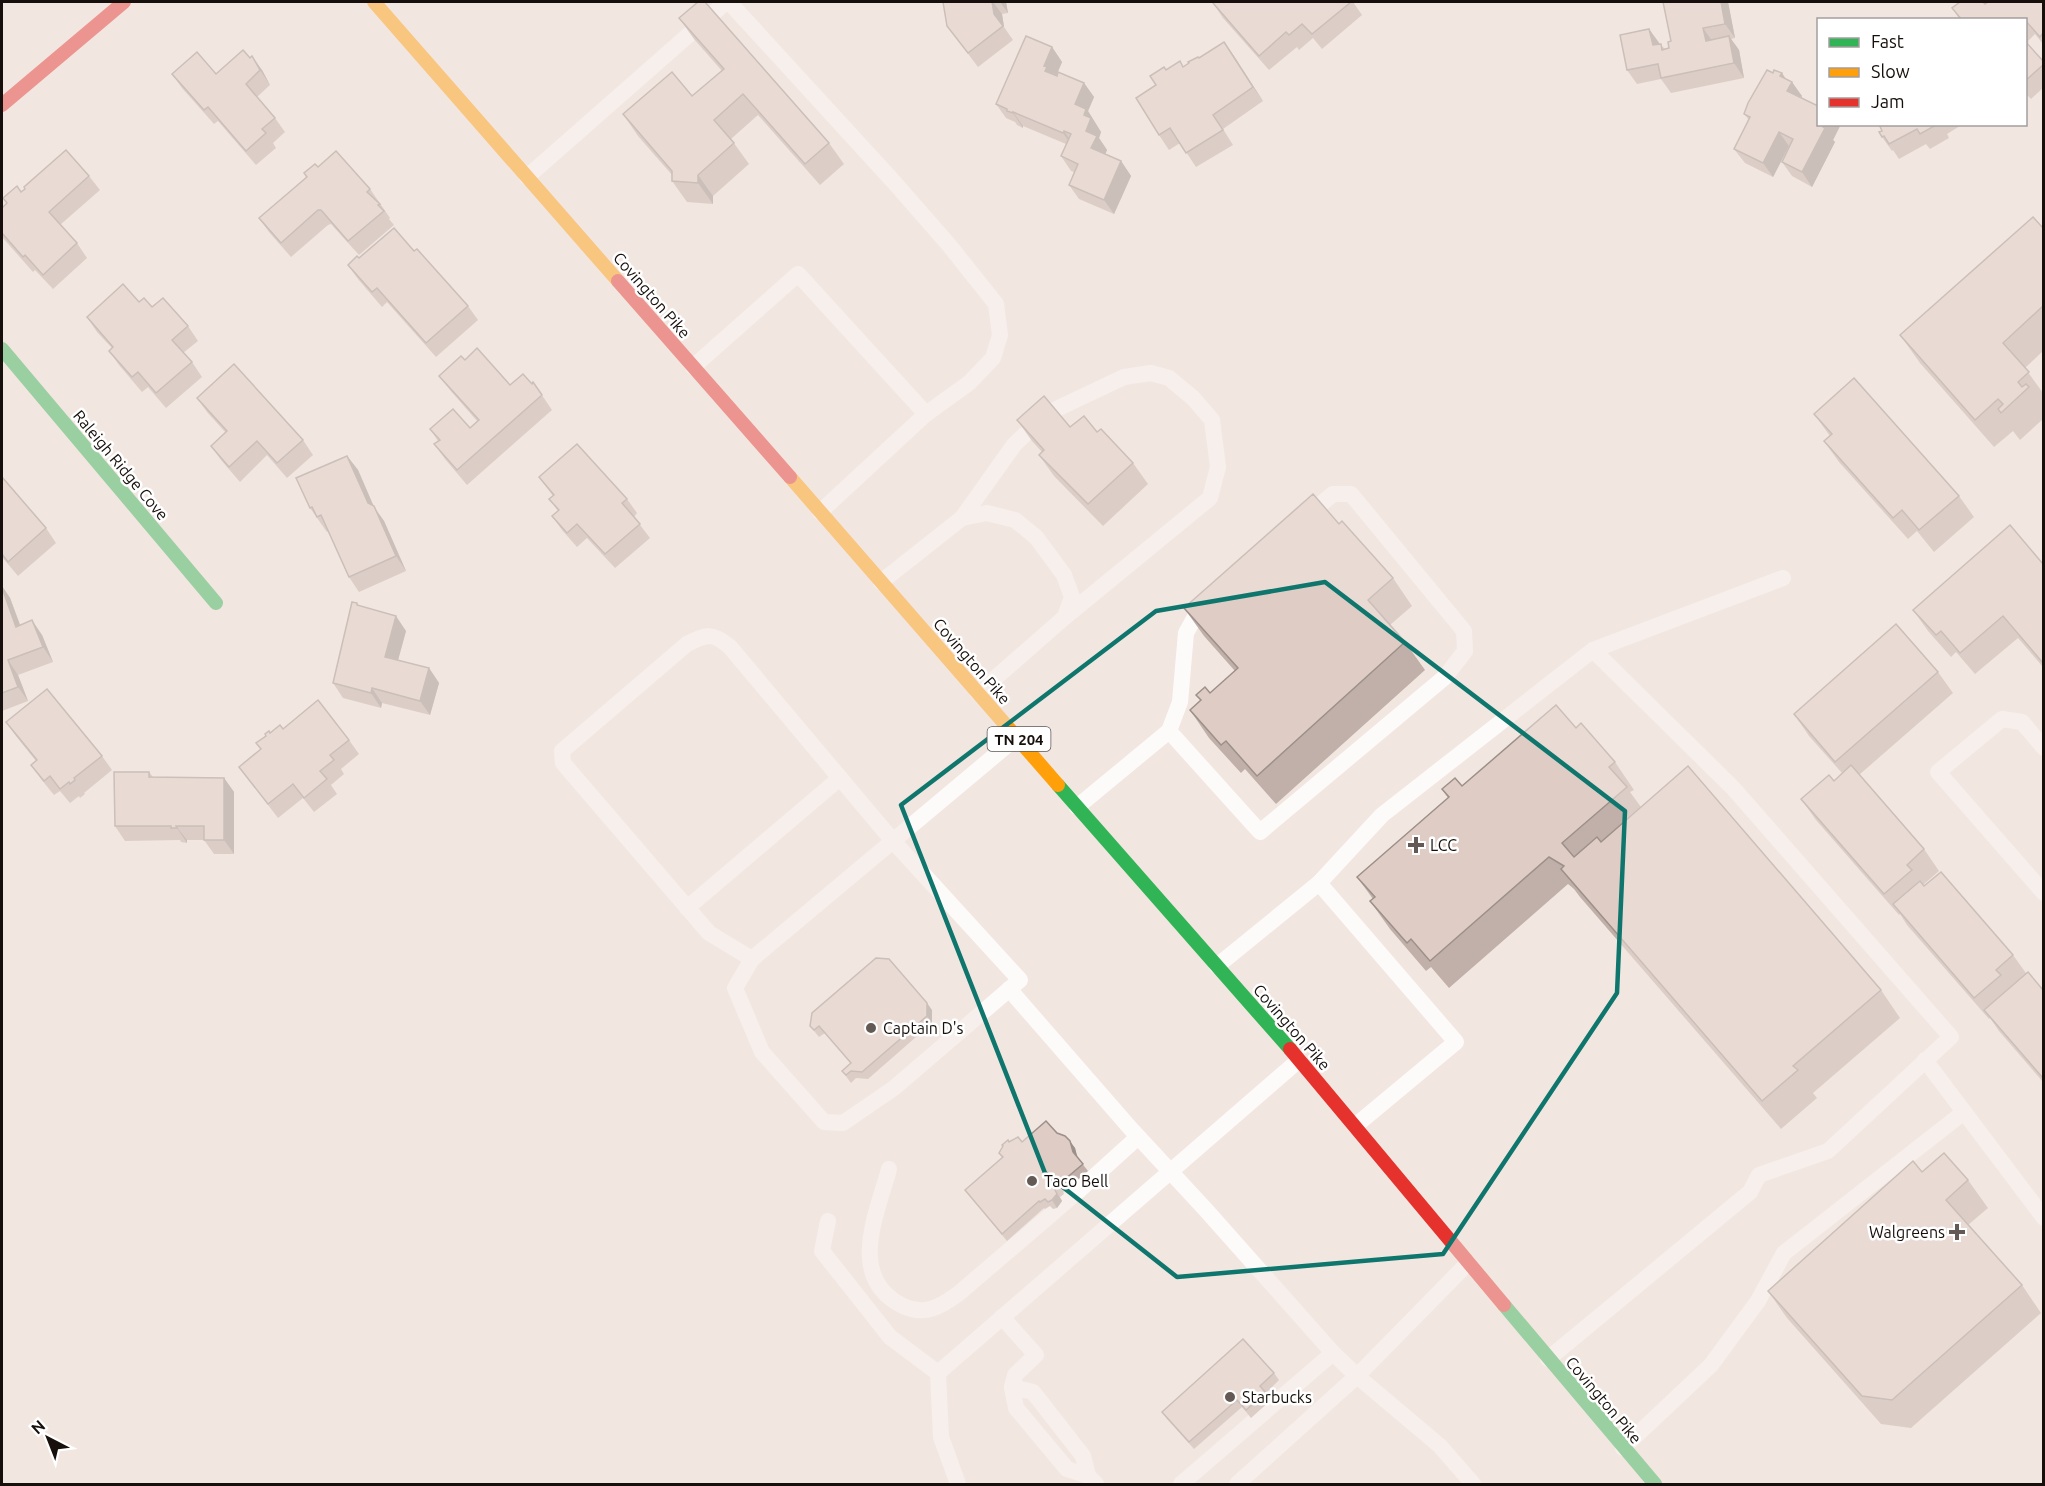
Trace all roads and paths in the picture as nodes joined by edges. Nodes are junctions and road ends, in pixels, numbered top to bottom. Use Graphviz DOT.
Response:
graph roads {
  1 [pos="124,2"];
  2 [pos="374,2"];
  3 [pos="728,2"];
  4 [pos="2,105"];
  5 [pos="527,177"];
  6 [pos="2,349"];
  7 [pos="693,367"];
  8 [pos="926,414"];
  9 [pos="820,512"];
  10 [pos="962,518"];
  11 [pos="1288,532"];
  12 [pos="1783,578"];
  13 [pos="881,582"];
  14 [pos="1218,593"];
  15 [pos="216,603"];
  16 [pos="1065,617"];
  17 [pos="1593,650"];
  18 [pos="978,693"];
  19 [pos="1169,731"];
  20 [pos="1017,737"];
  21 [pos="2043,748"];
  22 [pos="840,778"];
  23 [pos="1077,807"];
  24 [pos="893,841"];
  25 [pos="1319,883"];
  26 [pos="2043,893"];
  27 [pos="687,908"];
  28 [pos="752,959"];
  29 [pos="1217,966"];
  30 [pos="1009,989"];
  31 [pos="1299,1060"];
  32 [pos="1925,1060"];
  33 [pos="1964,1112"];
  34 [pos="1354,1126"];
  35 [pos="1138,1137"];
  36 [pos="889,1169"];
  37 [pos="1170,1172"];
  38 [pos="2043,1218"];
  39 [pos="828,1221"];
  40 [pos="1468,1263"];
  41 [pos="1002,1317"];
  42 [pos="1333,1353"];
  43 [pos="1548,1359"];
  44 [pos="938,1373"];
  45 [pos="1357,1376"];
  46 [pos="1012,1387"];
  47 [pos="1623,1448"];
  48 [pos="1092,1480"];
  49 [pos="958,1485"];
  50 [pos="1181,1485"];
  51 [pos="1237,1485"];
  52 [pos="1473,1485"];
  53 [pos="1655,1485"];
  1 -- 4 [label="main road"];
  2 -- 5 [label="main road, Covington Pike / TN 204"];
  3 -- 5 [label="lane"];
  3 -- 8 [label="lane"];
  5 -- 7 [label="main road, Covington Pike / TN 204"];
  6 -- 15 [label="main road, Raleigh Ridge Cove"];
  7 -- 8 [label="lane"];
  7 -- 9 [label="main road, Covington Pike / TN 204"];
  8 -- 9 [label="lane"];
  9 -- 13 [label="main road, Covington Pike / TN 204"];
  10 -- 13 [label="lane"];
  10 -- 16 [label="lane"];
  10 -- 16 [label="lane"];
  11 -- 19 [label="lane"];
  12 -- 17 [label="lane"];
  13 -- 18 [label="main road, Covington Pike / TN 204"];
  14 -- 19 [label="lane"];
  16 -- 18 [label="lane"];
  17 -- 25 [label="lane"];
  17 -- 32 [label="lane"];
  18 -- 20 [label="main road, Covington Pike / TN 204"];
  19 -- 23 [label="lane"];
  20 -- 23 [label="main road, Covington Pike / TN 204"];
  20 -- 24 [label="lane"];
  21 -- 26 [label="lane"];
  22 -- 24 [label="lane"];
  22 -- 27 [label="lane"];
  22 -- 27 [label="lane"];
  23 -- 29 [label="main road, Covington Pike / TN 204"];
  24 -- 28 [label="lane"];
  24 -- 30 [label="lane"];
  25 -- 29 [label="lane"];
  25 -- 34 [label="lane"];
  27 -- 28 [label="lane"];
  28 -- 30 [label="lane"];
  29 -- 31 [label="main road, Covington Pike / TN 204"];
  30 -- 35 [label="lane"];
  31 -- 34 [label="main road, Covington Pike / TN 204"];
  31 -- 37 [label="lane"];
  32 -- 33 [label="lane"];
  32 -- 43 [label="lane"];
  33 -- 38 [label="lane"];
  33 -- 47 [label="lane"];
  34 -- 40 [label="main road, Covington Pike / TN 204"];
  35 -- 36 [label="lane"];
  35 -- 37 [label="lane"];
  37 -- 41 [label="lane"];
  37 -- 42 [label="lane"];
  39 -- 44 [label="lane"];
  40 -- 43 [label="main road, Covington Pike / TN 204"];
  40 -- 45 [label="lane"];
  41 -- 44 [label="lane"];
  41 -- 46 [label="lane"];
  42 -- 45 [label="lane"];
  42 -- 50 [label="lane"];
  43 -- 47 [label="main road, Covington Pike / TN 204"];
  44 -- 49 [label="lane"];
  45 -- 51 [label="lane"];
  45 -- 52 [label="lane"];
  46 -- 48 [label="lane"];
  46 -- 48 [label="lane"];
  47 -- 53 [label="main road, Covington Pike / TN 204"];
}
